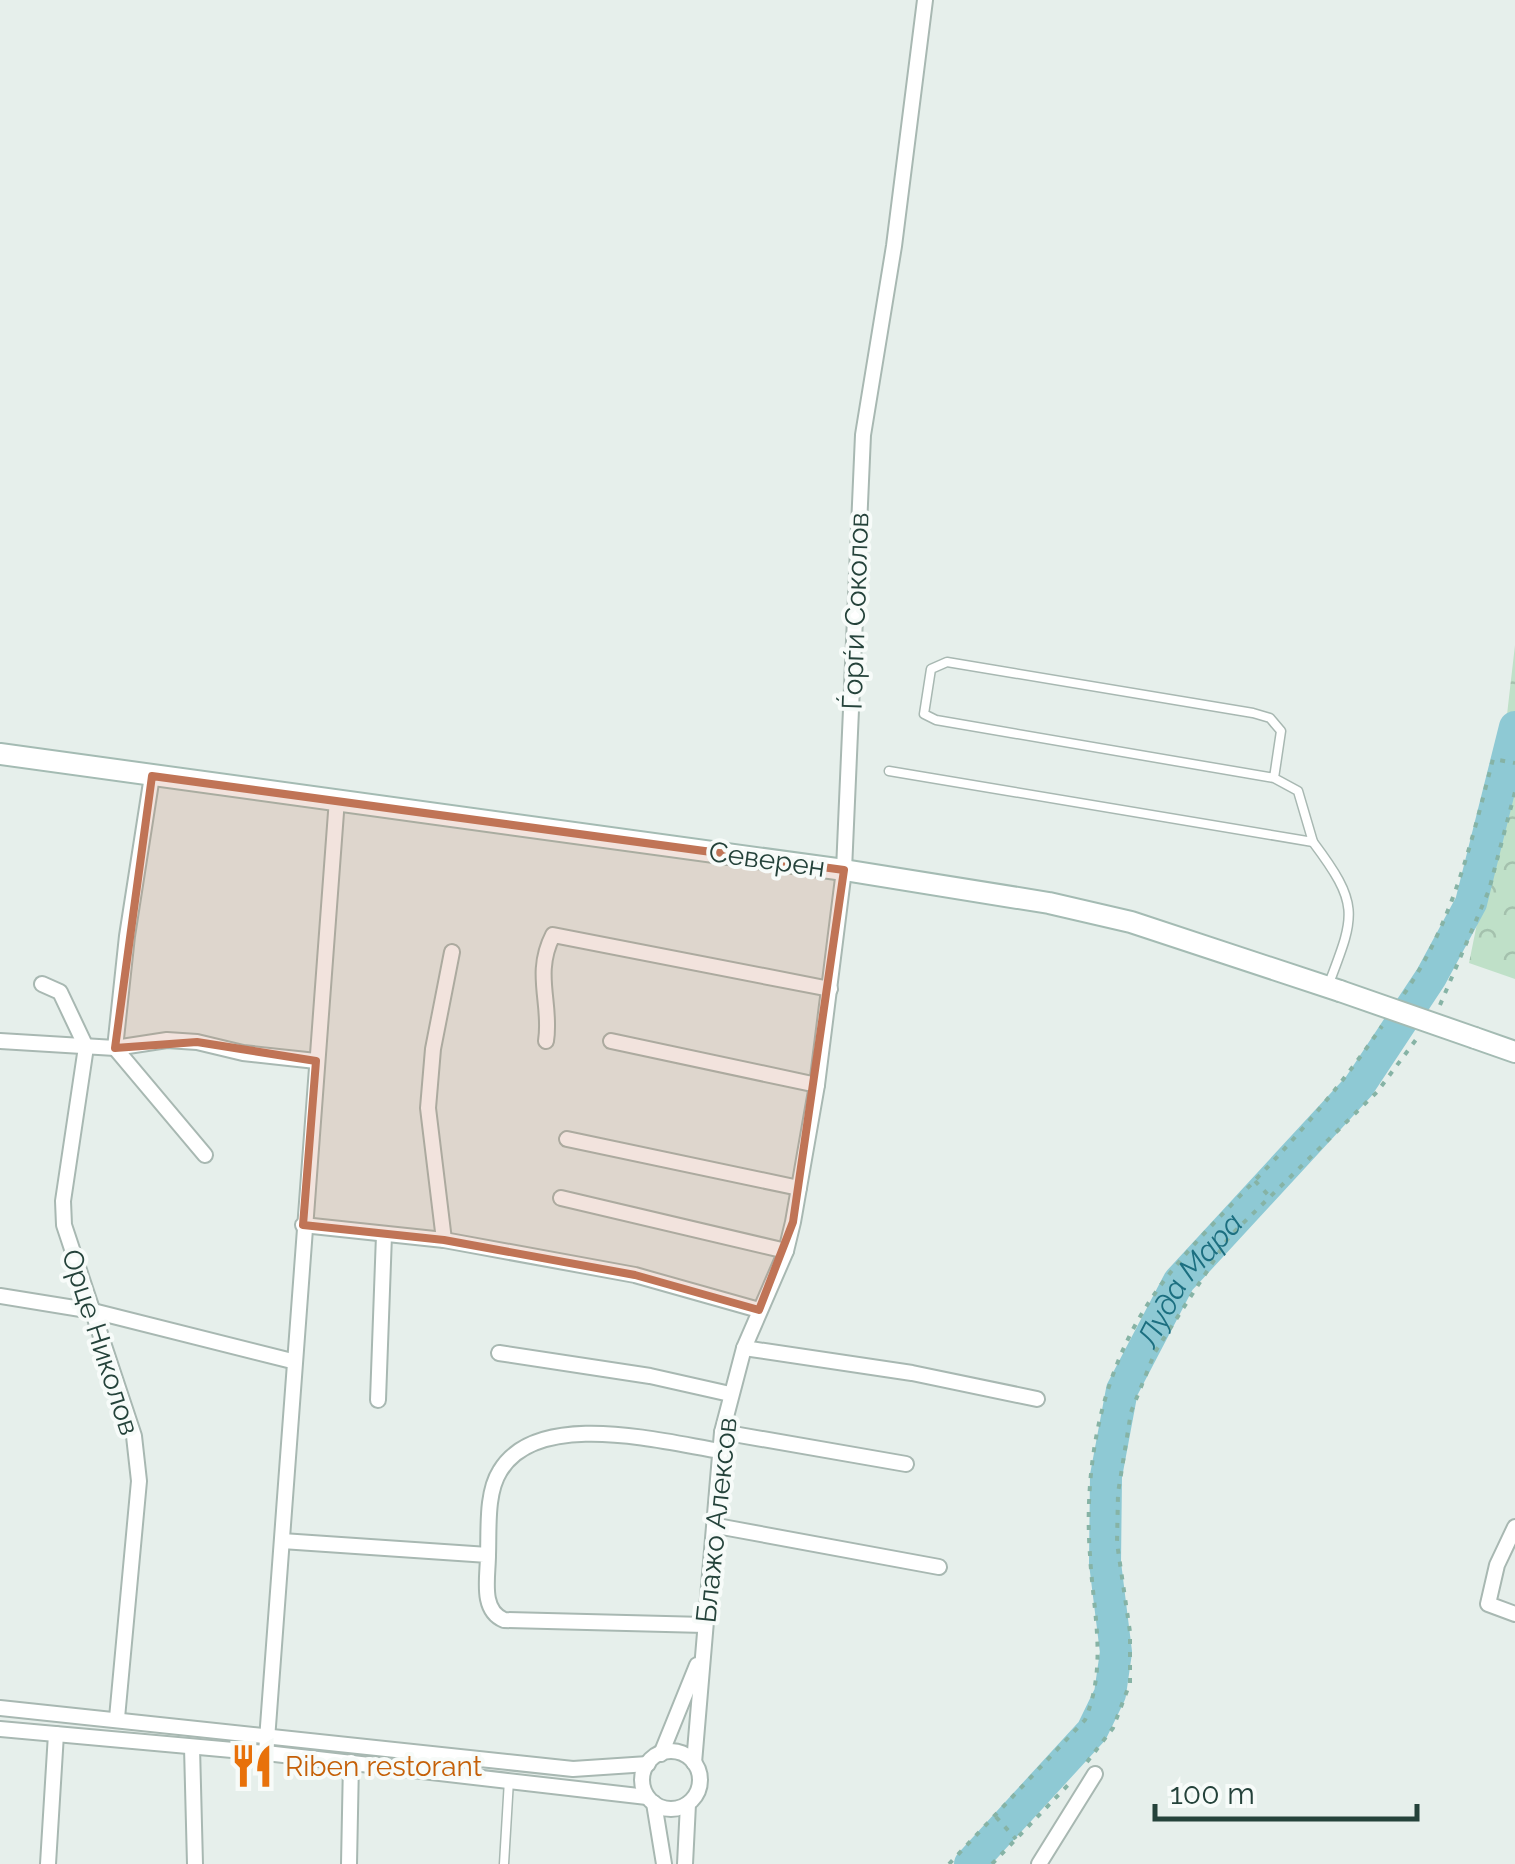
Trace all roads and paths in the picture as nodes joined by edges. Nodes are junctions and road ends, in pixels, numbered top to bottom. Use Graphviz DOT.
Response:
graph roads {
  1 [pos="925,0"];
  2 [pos="0,754"];
  3 [pos="1515,763"];
  4 [pos="889,772"];
  5 [pos="152,776"];
  6 [pos="1274,778"];
  7 [pos="1515,792"];
  8 [pos="337,800"];
  9 [pos="1312,842"];
  10 [pos="844,870"];
  11 [pos="452,952"];
  12 [pos="42,984"];
  13 [pos="1334,988"];
  14 [pos="830,989"];
  15 [pos="1401,999"];
  16 [pos="1390,1014"];
  17 [pos="1436,1014"];
  18 [pos="1424,1030"];
  19 [pos="0,1040"];
  20 [pos="546,1040"];
  21 [pos="611,1042"];
  22 [pos="86,1047"];
  23 [pos="116,1048"];
  24 [pos="1515,1052"];
  25 [pos="316,1061"];
  26 [pos="816,1085"];
  27 [pos="567,1139"];
  28 [pos="205,1155"];
  29 [pos="1255,1181"];
  30 [pos="799,1188"];
  31 [pos="562,1198"];
  32 [pos="1271,1198"];
  33 [pos="792,1222"];
  34 [pos="303,1226"];
  35 [pos="384,1234"];
  36 [pos="444,1240"];
  37 [pos="786,1250"];
  38 [pos="0,1296"];
  39 [pos="92,1310"];
  40 [pos="759,1310"];
  41 [pos="744,1348"];
  42 [pos="499,1353"];
  43 [pos="292,1360"];
  44 [pos="730,1394"];
  45 [pos="1037,1399"];
  46 [pos="378,1400"];
  47 [pos="722,1432"];
  48 [pos="721,1451"];
  49 [pos="906,1464"];
  50 [pos="717,1526"];
  51 [pos="1515,1527"];
  52 [pos="282,1541"];
  53 [pos="488,1555"];
  54 [pos="939,1567"];
  55 [pos="1515,1614"];
  56 [pos="704,1625"];
  57 [pos="704,1650"];
  58 [pos="0,1708"];
  59 [pos="118,1718"];
  60 [pos="0,1729"];
  61 [pos="56,1734"];
  62 [pos="268,1735"];
  63 [pos="192,1747"];
  64 [pos="266,1753"];
  65 [pos="661,1754"];
  66 [pos="350,1762"];
  67 [pos="694,1762"];
  68 [pos="648,1764"];
  69 [pos="1095,1774"];
  70 [pos="509,1780"];
  71 [pos="650,1800"];
  72 [pos="688,1804"];
  73 [pos="996,1817"];
  74 [pos="1016,1839"];
  75 [pos="48,1864"];
  76 [pos="195,1864"];
  77 [pos="349,1864"];
  78 [pos="504,1864"];
  79 [pos="664,1864"];
  80 [pos="685,1864"];
  81 [pos="949,1864"];
  82 [pos="992,1864"];
  83 [pos="1038,1864"];
  1 -- 10 [label="street, Ѓорѓи Соколов"];
  2 -- 5 [label="main road, Северен"];
  3 -- 15 [label="path"];
  4 -- 9 [label="lane"];
  5 -- 8 [label="main road, Северен"];
  5 -- 23 [label="street"];
  6 -- 6 [label="lane"];
  6 -- 9 [label="lane"];
  7 -- 17 [label="path"];
  8 -- 10 [label="main road, Северен"];
  8 -- 25 [label="street"];
  9 -- 13 [label="lane"];
  10 -- 13 [label="main road, Северен"];
  10 -- 14 [label="street, Ѓорѓи Соколов"];
  11 -- 36 [label="street"];
  12 -- 22 [label="street"];
  13 -- 24 [label="main road, Северен, bridge"];
  14 -- 20 [label="street"];
  14 -- 26 [label="street, Ѓорѓи Соколов"];
  16 -- 29 [label="path"];
  18 -- 32 [label="path"];
  19 -- 22 [label="street"];
  21 -- 26 [label="street"];
  22 -- 23 [label="street"];
  22 -- 39 [label="street, Орце Николов"];
  23 -- 25 [label="street"];
  23 -- 28 [label="street"];
  25 -- 34 [label="street"];
  26 -- 30 [label="street, Ѓорѓи Соколов"];
  27 -- 30 [label="street"];
  29 -- 32 [label="path"];
  29 -- 73 [label="path"];
  30 -- 33 [label="street, Ѓорѓи Соколов"];
  31 -- 37 [label="street"];
  32 -- 74 [label="path"];
  33 -- 37 [label="street, Блажо Алексов"];
  34 -- 35 [label="street"];
  34 -- 43 [label="street"];
  35 -- 36 [label="street"];
  35 -- 46 [label="street"];
  36 -- 40 [label="street"];
  37 -- 40 [label="street, Блажо Алексов"];
  38 -- 39 [label="street"];
  39 -- 43 [label="street"];
  39 -- 59 [label="street, Орце Николов"];
  40 -- 41 [label="street, Блажо Алексов"];
  41 -- 44 [label="street, Блажо Алексов"];
  41 -- 45 [label="street"];
  42 -- 44 [label="street"];
  43 -- 52 [label="street"];
  44 -- 47 [label="street, Блажо Алексов"];
  47 -- 48 [label="street, Блажо Алексов"];
  47 -- 49 [label="street"];
  48 -- 50 [label="street, Блажо Алексов"];
  48 -- 53 [label="street"];
  50 -- 54 [label="street"];
  50 -- 56 [label="street, Блажо Алексов"];
  51 -- 55 [label="street"];
  52 -- 53 [label="street"];
  52 -- 62 [label="street"];
  53 -- 56 [label="street"];
  56 -- 57 [label="street, Блажо Алексов"];
  57 -- 65 [label="street, Блажо Алексов"];
  57 -- 67 [label="street, Блажо Алексов"];
  58 -- 59 [label="street"];
  59 -- 62 [label="street"];
  60 -- 61 [label="street"];
  61 -- 63 [label="street"];
  61 -- 75 [label="street"];
  62 -- 64 [label="street"];
  62 -- 68 [label="street"];
  63 -- 64 [label="street"];
  63 -- 76 [label="street"];
  64 -- 66 [label="street"];
  65 -- 67 [label="street"];
  65 -- 68 [label="street"];
  66 -- 70 [label="street"];
  66 -- 77 [label="street"];
  67 -- 72 [label="street"];
  68 -- 71 [label="street"];
  69 -- 83 [label="street"];
  70 -- 71 [label="street"];
  70 -- 78 [label="lane"];
  71 -- 72 [label="street"];
  71 -- 79 [label="street"];
  72 -- 80 [label="street"];
  73 -- 74 [label="path"];
  73 -- 81 [label="path"];
  74 -- 82 [label="path"];
}
